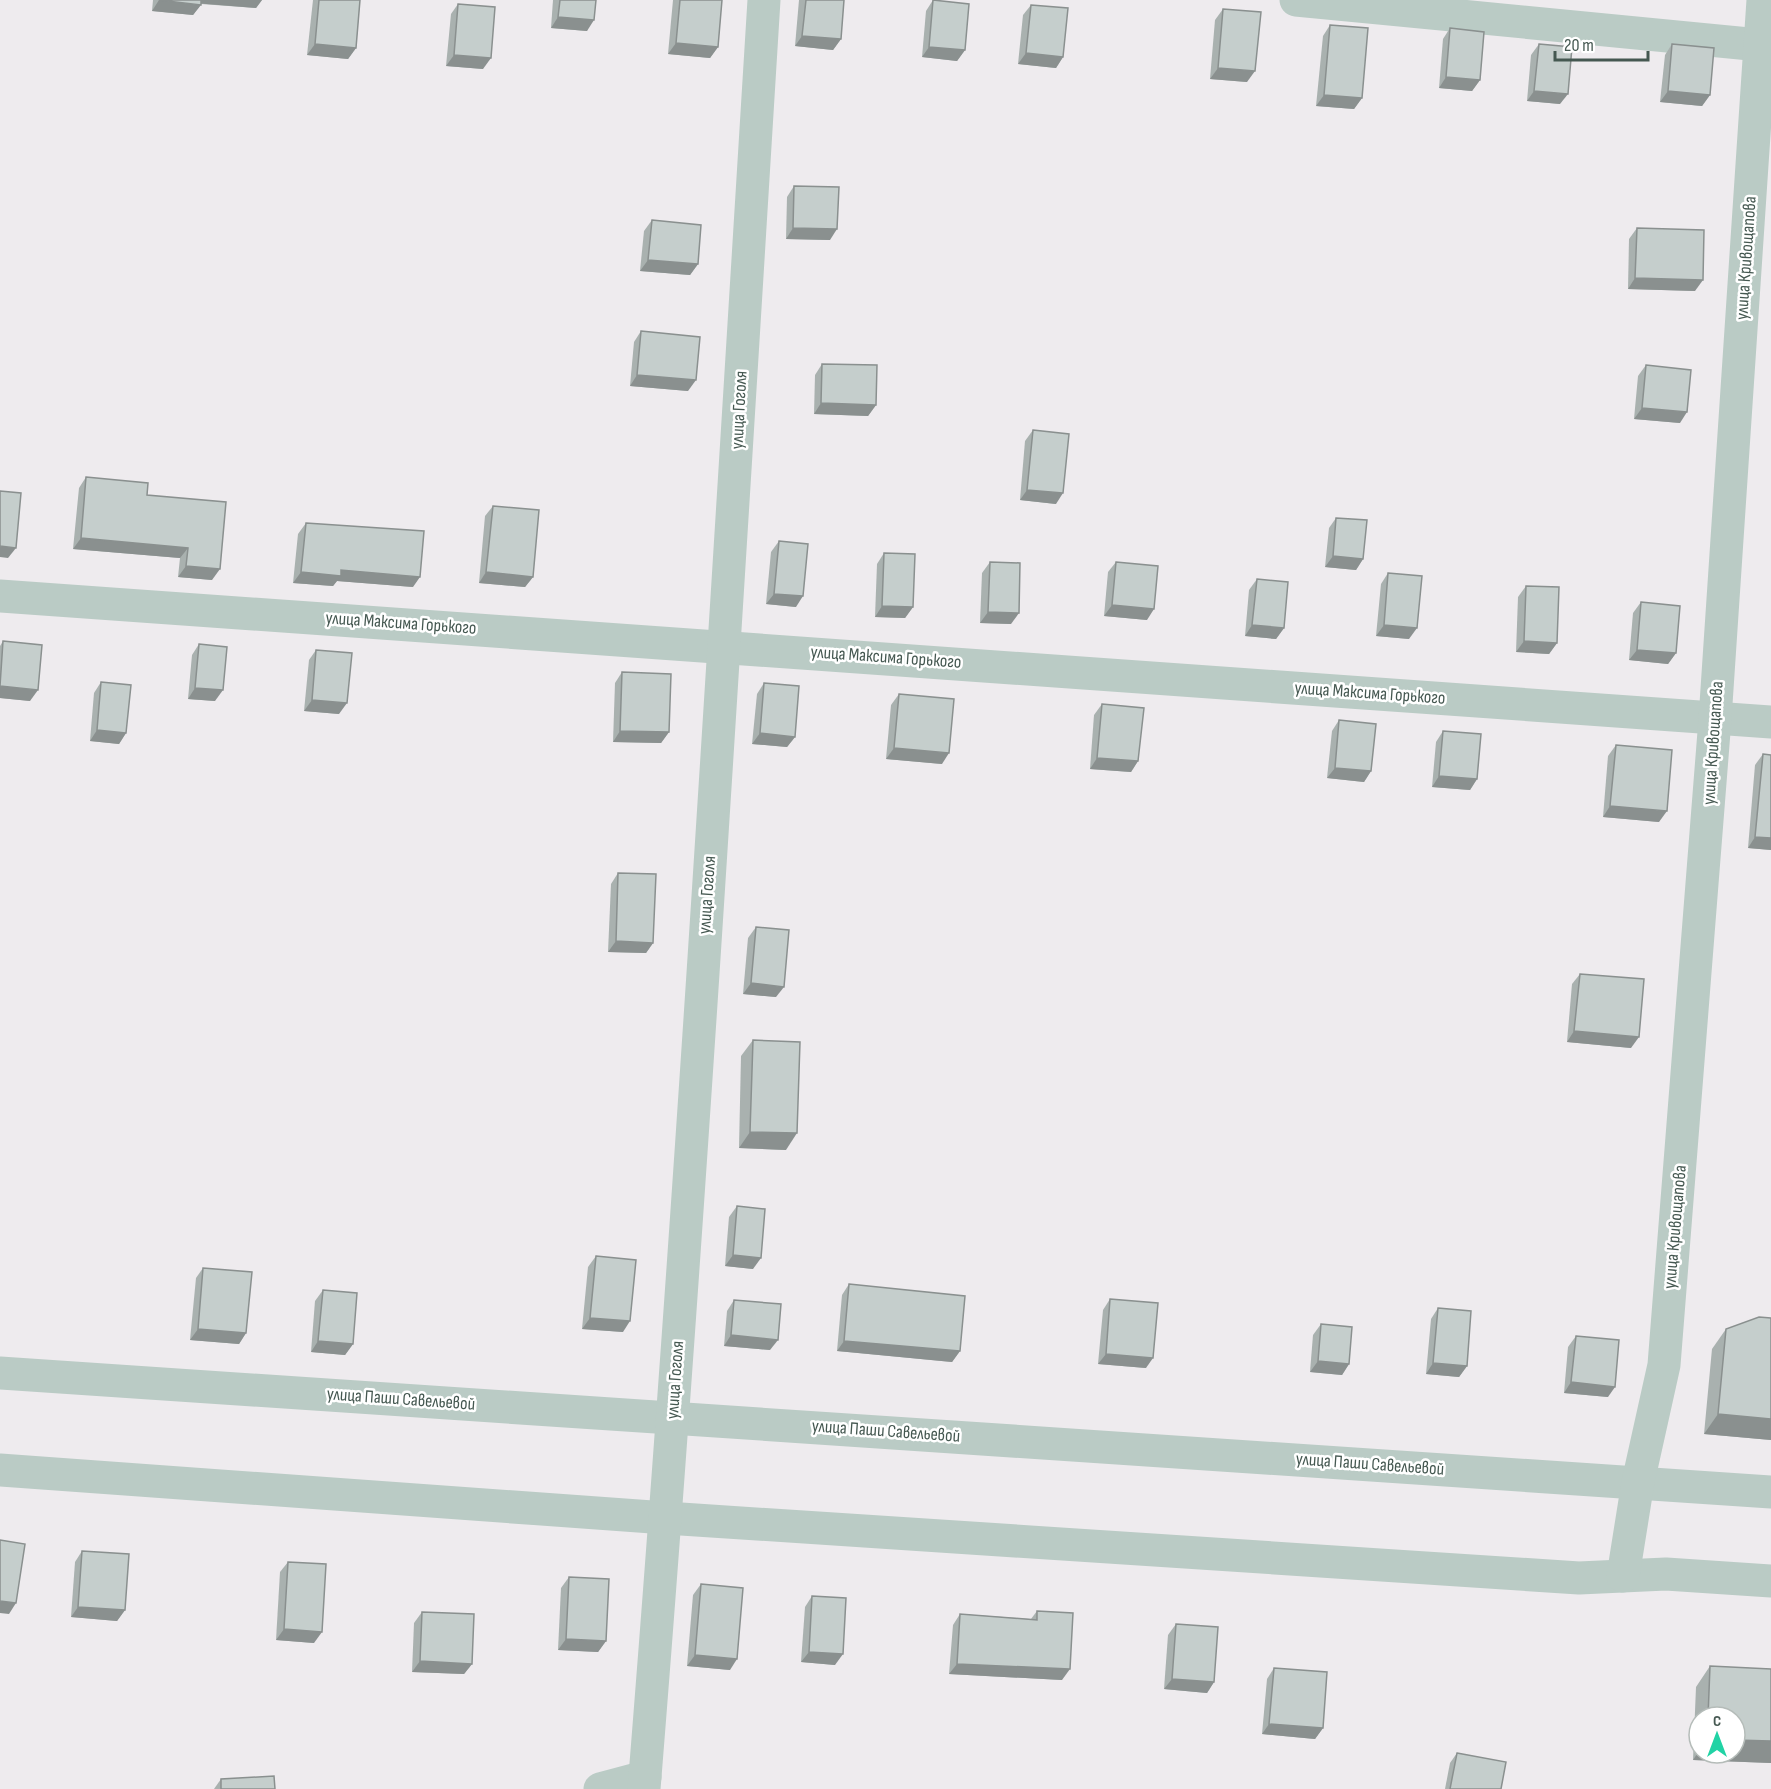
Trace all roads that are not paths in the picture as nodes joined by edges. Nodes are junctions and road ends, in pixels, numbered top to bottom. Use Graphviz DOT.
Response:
graph roads {
  1 [pos="764,0"];
  2 [pos="1296,0"];
  3 [pos="1763,0"];
  4 [pos="1766,46"];
  5 [pos="0,596"];
  6 [pos="724,645"];
  7 [pos="1715,719"];
  8 [pos="1771,722"];
  9 [pos="0,1373"];
  10 [pos="672,1417"];
  11 [pos="0,1470"];
  12 [pos="1638,1482"];
  13 [pos="1771,1492"];
  14 [pos="666,1518"];
  15 [pos="1623,1576"];
  16 [pos="1771,1581"];
  17 [pos="645,1783"];
  18 [pos="600,1789"];
  1 -- 6 [label="street, улица Гоголя"];
  2 -- 4 [label="street"];
  3 -- 4 [label="street, улица Кривощапова"];
  4 -- 7 [label="street, улица Кривощапова"];
  5 -- 6 [label="street, улица Максима Горького"];
  6 -- 7 [label="street, улица Максима Горького"];
  6 -- 10 [label="street, улица Гоголя"];
  7 -- 8 [label="street, улица Максима Горького"];
  7 -- 12 [label="street, улица Кривощапова"];
  9 -- 10 [label="street, улица Паши Савельевой"];
  10 -- 12 [label="street, улица Паши Савельевой"];
  10 -- 14 [label="street, улица Гоголя"];
  11 -- 14 [label="street"];
  12 -- 13 [label="street, улица Паши Савельевой"];
  12 -- 15 [label="street, улица Кривощапова"];
  14 -- 15 [label="street"];
  14 -- 17 [label="street, улица Гоголя"];
  15 -- 16 [label="street"];
  17 -- 18 [label="street"];
}
